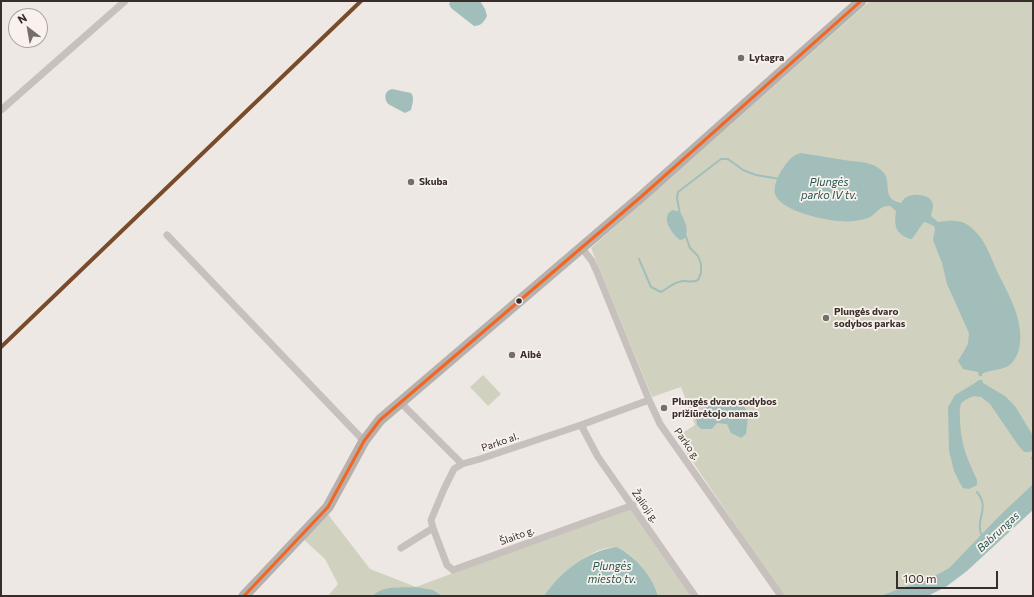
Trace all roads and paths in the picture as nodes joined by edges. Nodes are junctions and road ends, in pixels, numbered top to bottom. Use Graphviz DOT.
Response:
graph roads {
  1 [pos="125,1"];
  2 [pos="861,1"];
  3 [pos="1,110"];
  4 [pos="167,235"];
  5 [pos="581,247"];
  6 [pos="649,400"];
  7 [pos="400,402"];
  8 [pos="581,425"];
  9 [pos="364,441"];
  10 [pos="462,464"];
  11 [pos="632,505"];
  12 [pos="433,528"];
  13 [pos="401,548"];
  14 [pos="244,596"];
  15 [pos="695,596"];
  16 [pos="781,596"];
  1 -- 3 [label="street"];
  2 -- 5 [label="main road"];
  4 -- 9 [label="street"];
  5 -- 6 [label="street, Parko g."];
  5 -- 7 [label="main road"];
  6 -- 8 [label="street, Parko al."];
  6 -- 16 [label="street, Parko g."];
  7 -- 9 [label="main road"];
  7 -- 10 [label="street"];
  8 -- 10 [label="street, Parko al."];
  8 -- 11 [label="street, Žalioji g."];
  9 -- 14 [label="main road"];
  10 -- 12 [label="street"];
  11 -- 12 [label="street, Šlaito g."];
  11 -- 15 [label="street, Žalioji g."];
  12 -- 13 [label="street"];
}
